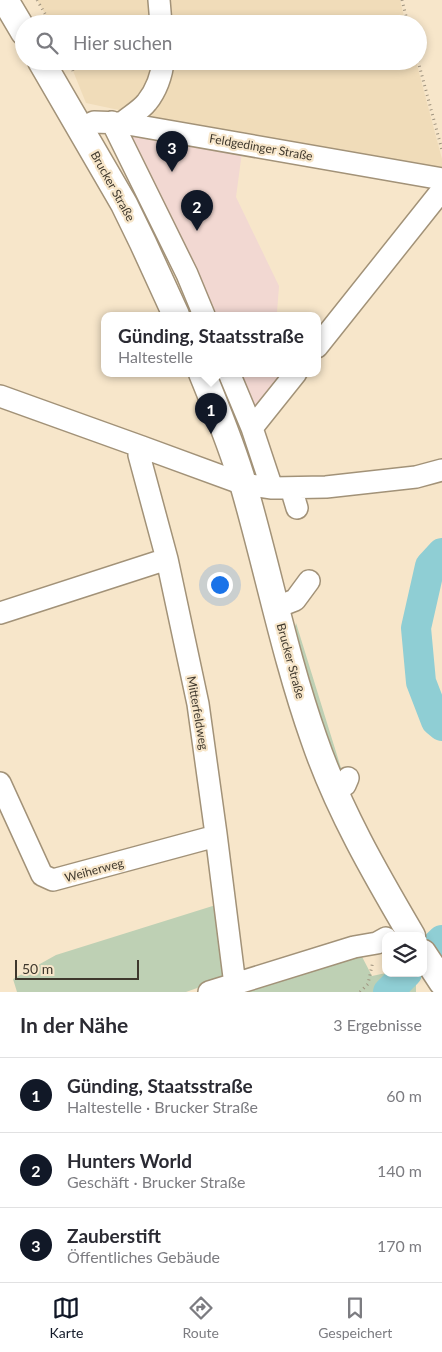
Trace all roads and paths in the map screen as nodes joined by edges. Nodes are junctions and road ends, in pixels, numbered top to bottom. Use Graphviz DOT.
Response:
graph roads {
  1 [pos="5,0"];
  2 [pos="37,0"];
  3 [pos="159,0"];
  4 [pos="402,0"];
  5 [pos="46,15"];
  6 [pos="160,15"];
  7 [pos="406,15"];
  8 [pos="15,17"];
  9 [pos="46,70"];
  10 [pos="162,70"];
  11 [pos="420,70"];
  12 [pos="117,122"];
  13 [pos="81,128"];
  14 [pos="442,150"];
  15 [pos="442,179"];
  16 [pos="442,190"];
  17 [pos="175,312"];
  18 [pos="203,312"];
  19 [pos="321,341"];
  20 [pos="204,377"];
  21 [pos="231,377"];
  22 [pos="293,377"];
  23 [pos="0,396"];
  24 [pos="252,428"];
  25 [pos="142,446"];
  26 [pos="442,470"];
  27 [pos="244,484"];
  28 [pos="287,495"];
  29 [pos="166,559"];
  30 [pos="309,581"];
  31 [pos="276,607"];
  32 [pos="0,613"];
  33 [pos="0,783"];
  34 [pos="216,836"];
  35 [pos="393,932"];
  36 [pos="382,939"];
  37 [pos="382,958"];
  38 [pos="235,985"];
  39 [pos="209,992"];
  40 [pos="360,992"];
  1 -- 8 [label="main road"];
  2 -- 5 [label="path"];
  3 -- 6 [label="street"];
  4 -- 7 [label="path"];
  9 -- 13 [label="main road, Brucker Straße"];
  10 -- 12 [label="street"];
  11 -- 14 [label="path"];
  12 -- 13 [label="street, Feldgedinger Straße"];
  12 -- 15 [label="street, Feldgedinger Straße"];
  12 -- 18 [label="street"];
  13 -- 17 [label="main road, Brucker Straße"];
  16 -- 19 [label="street"];
  20 -- 27 [label="main road, Brucker Straße"];
  21 -- 24 [label="street"];
  22 -- 24 [label="street"];
  23 -- 25 [label="street"];
  24 -- 28 [label="street"];
  25 -- 27 [label="street"];
  25 -- 29 [label="street, Mitterfeldweg"];
  26 -- 28 [label="street"];
  27 -- 28 [label="street"];
  27 -- 31 [label="main road, Brucker Straße"];
  29 -- 32 [label="street"];
  29 -- 34 [label="street, Mitterfeldweg"];
  30 -- 31 [label="street"];
  31 -- 35 [label="main road, Brucker Straße"];
  33 -- 34 [label="street, Weiherweg"];
  34 -- 38 [label="street, Mitterfeldweg"];
  36 -- 38 [label="street"];
  37 -- 40 [label="path"];
  38 -- 39 [label="street"];
}
